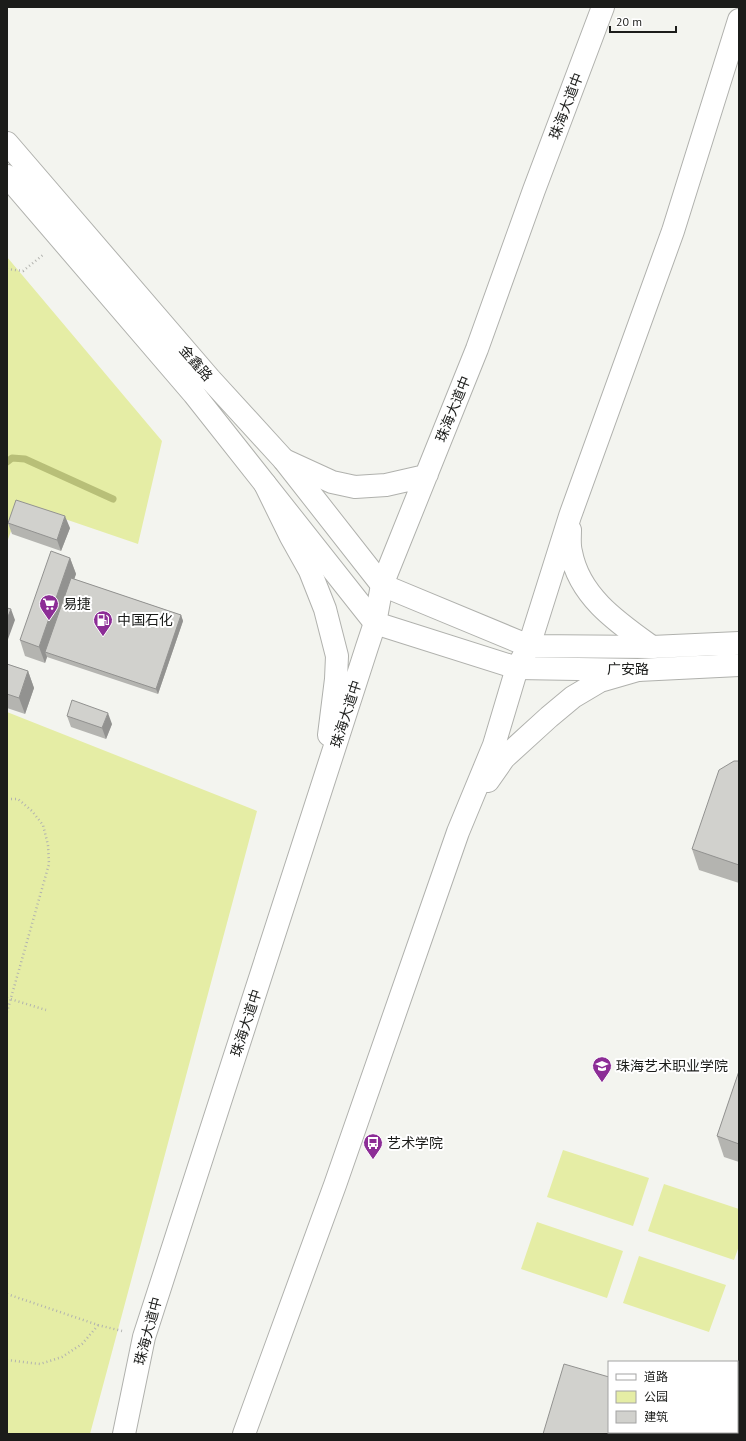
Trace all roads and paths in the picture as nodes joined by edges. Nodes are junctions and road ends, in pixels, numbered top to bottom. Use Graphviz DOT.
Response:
graph roads {
  1 [pos="603,7"];
  2 [pos="739,20"];
  3 [pos="7,143"];
  4 [pos="7,176"];
  5 [pos="61,239"];
  6 [pos="7,269"];
  7 [pos="284,460"];
  8 [pos="427,474"];
  9 [pos="265,484"];
  10 [pos="570,516"];
  11 [pos="382,585"];
  12 [pos="374,623"];
  13 [pos="739,643"];
  14 [pos="529,646"];
  15 [pos="652,647"];
  16 [pos="739,665"];
  17 [pos="517,668"];
  18 [pos="638,670"];
  19 [pos="322,790"];
  20 [pos="7,800"];
  21 [pos="458,832"];
  22 [pos="9,999"];
  23 [pos="46,1010"];
  24 [pos="7,1012"];
  25 [pos="7,1294"];
  26 [pos="99,1324"];
  27 [pos="144,1337"];
  28 [pos="7,1360"];
  29 [pos="124,1434"];
  30 [pos="244,1434"];
  1 -- 8 [label="main road, 珠海大道中"];
  2 -- 10 [label="main road"];
  3 -- 7 [label="main road, 金鑫路"];
  4 -- 5 [label="main road, 金鑫路"];
  5 -- 6 [label="path"];
  5 -- 9 [label="main road, 金鑫路"];
  7 -- 8 [label="main road"];
  7 -- 11 [label="main road, 金鑫路"];
  8 -- 11 [label="main road, 珠海大道中"];
  9 -- 12 [label="main road, 金鑫路"];
  9 -- 19 [label="main road"];
  10 -- 14 [label="main road"];
  10 -- 15 [label="main road"];
  11 -- 12 [label="main road, 珠海大道中"];
  11 -- 14 [label="main road"];
  12 -- 17 [label="main road, 广安路"];
  12 -- 19 [label="main road, 珠海大道中"];
  13 -- 15 [label="main road, 广安路"];
  14 -- 15 [label="main road, 广安路"];
  14 -- 17 [label="main road"];
  16 -- 18 [label="main road, 广安路"];
  17 -- 18 [label="main road, 广安路"];
  17 -- 21 [label="main road"];
  18 -- 21 [label="main road"];
  19 -- 27 [label="main road, 珠海大道中"];
  20 -- 22 [label="path"];
  21 -- 30 [label="main road"];
  22 -- 23 [label="path"];
  22 -- 24 [label="path"];
  25 -- 26 [label="path"];
  26 -- 27 [label="path"];
  26 -- 28 [label="path"];
  27 -- 29 [label="main road, 珠海大道中"];
}
